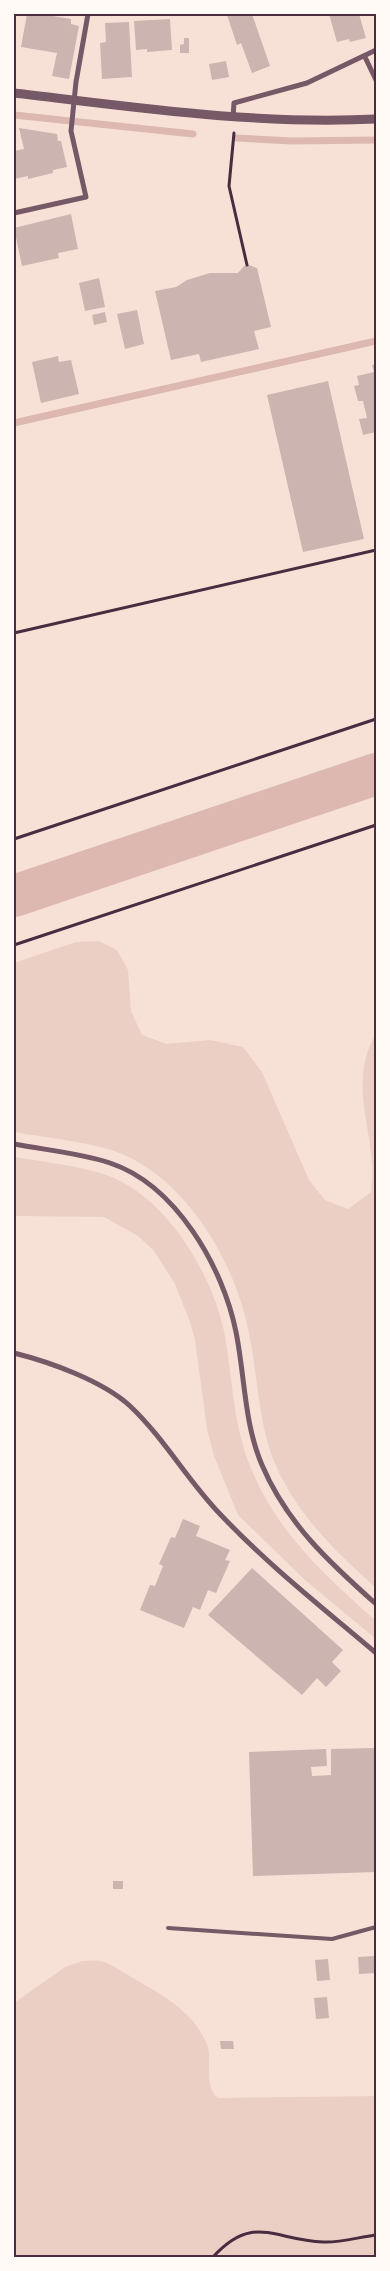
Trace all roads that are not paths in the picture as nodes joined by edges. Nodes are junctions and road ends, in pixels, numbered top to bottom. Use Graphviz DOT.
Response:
graph roads {
  1 [pos="88,14"];
  2 [pos="376,50"];
  3 [pos="365,57"];
  4 [pos="376,80"];
  5 [pos="14,93"];
  6 [pos="74,100"];
  7 [pos="233,117"];
  8 [pos="376,119"];
  9 [pos="14,213"];
  10 [pos="14,1144"];
  11 [pos="14,1353"];
  12 [pos="376,1604"];
  13 [pos="376,1653"];
  14 [pos="376,1927"];
  15 [pos="168,1928"];
  1 -- 6 [label="street"];
  2 -- 3 [label="street"];
  3 -- 4 [label="street"];
  3 -- 7 [label="street"];
  5 -- 6 [label="street"];
  6 -- 7 [label="street"];
  6 -- 9 [label="street"];
  7 -- 8 [label="street"];
  10 -- 12 [label="street"];
  11 -- 13 [label="street"];
  14 -- 15 [label="lane"];
}
